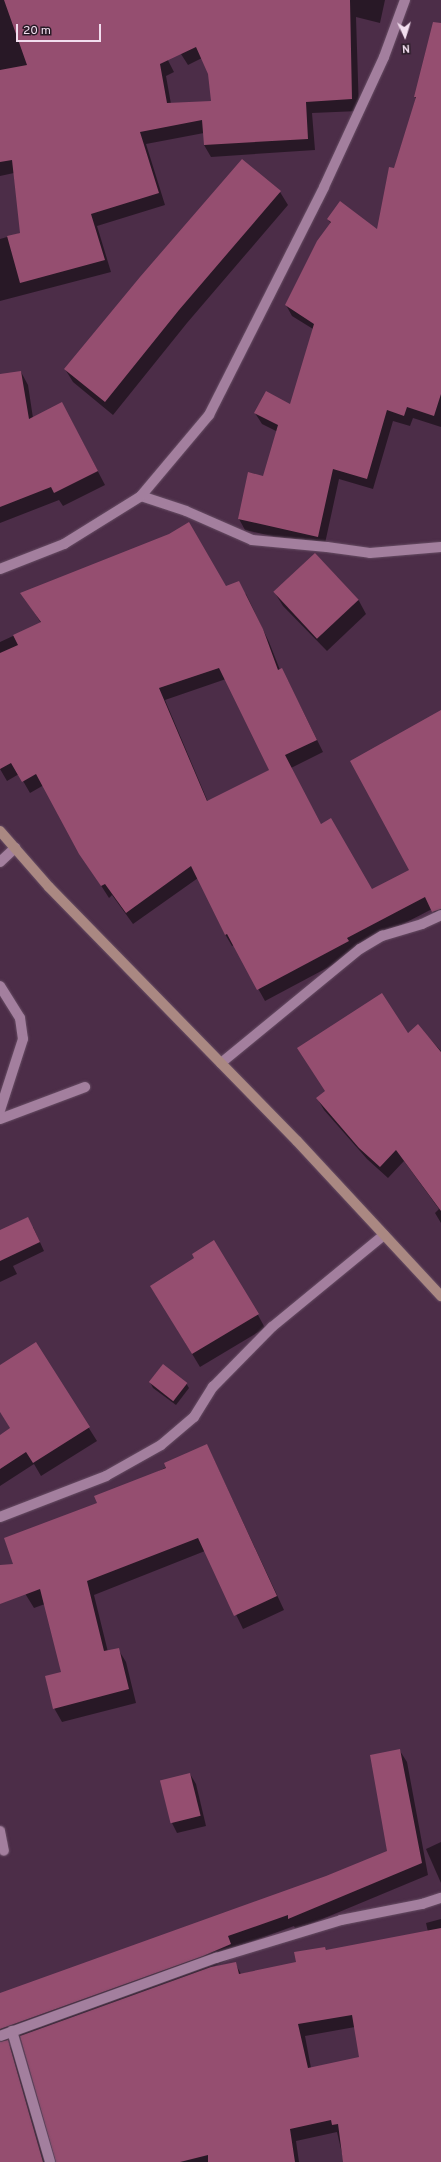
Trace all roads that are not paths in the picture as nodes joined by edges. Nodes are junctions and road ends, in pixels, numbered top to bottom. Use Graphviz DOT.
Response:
graph roads {
  1 [pos="405,0"];
  2 [pos="140,496"];
  3 [pos="441,548"];
  4 [pos="0,570"];
  5 [pos="0,831"];
  6 [pos="15,848"];
  7 [pos="0,862"];
  8 [pos="441,915"];
  9 [pos="0,986"];
  10 [pos="221,1063"];
  11 [pos="85,1087"];
  12 [pos="0,1110"];
  13 [pos="0,1119"];
  14 [pos="384,1235"];
  15 [pos="441,1296"];
  16 [pos="0,1517"];
  17 [pos="0,1830"];
  18 [pos="4,1851"];
  19 [pos="441,1898"];
  20 [pos="12,2031"];
  21 [pos="0,2036"];
  22 [pos="50,2162"];
  1 -- 2 [label="street"];
  2 -- 3 [label="street"];
  2 -- 4 [label="street"];
  5 -- 6 [label="main road"];
  6 -- 7 [label="street"];
  6 -- 10 [label="main road"];
  8 -- 10 [label="street"];
  9 -- 12 [label="street"];
  10 -- 14 [label="main road"];
  11 -- 13 [label="street"];
  14 -- 15 [label="main road"];
  14 -- 16 [label="street"];
  17 -- 18 [label="street"];
  19 -- 20 [label="street"];
  20 -- 21 [label="street"];
  20 -- 22 [label="street"];
}
